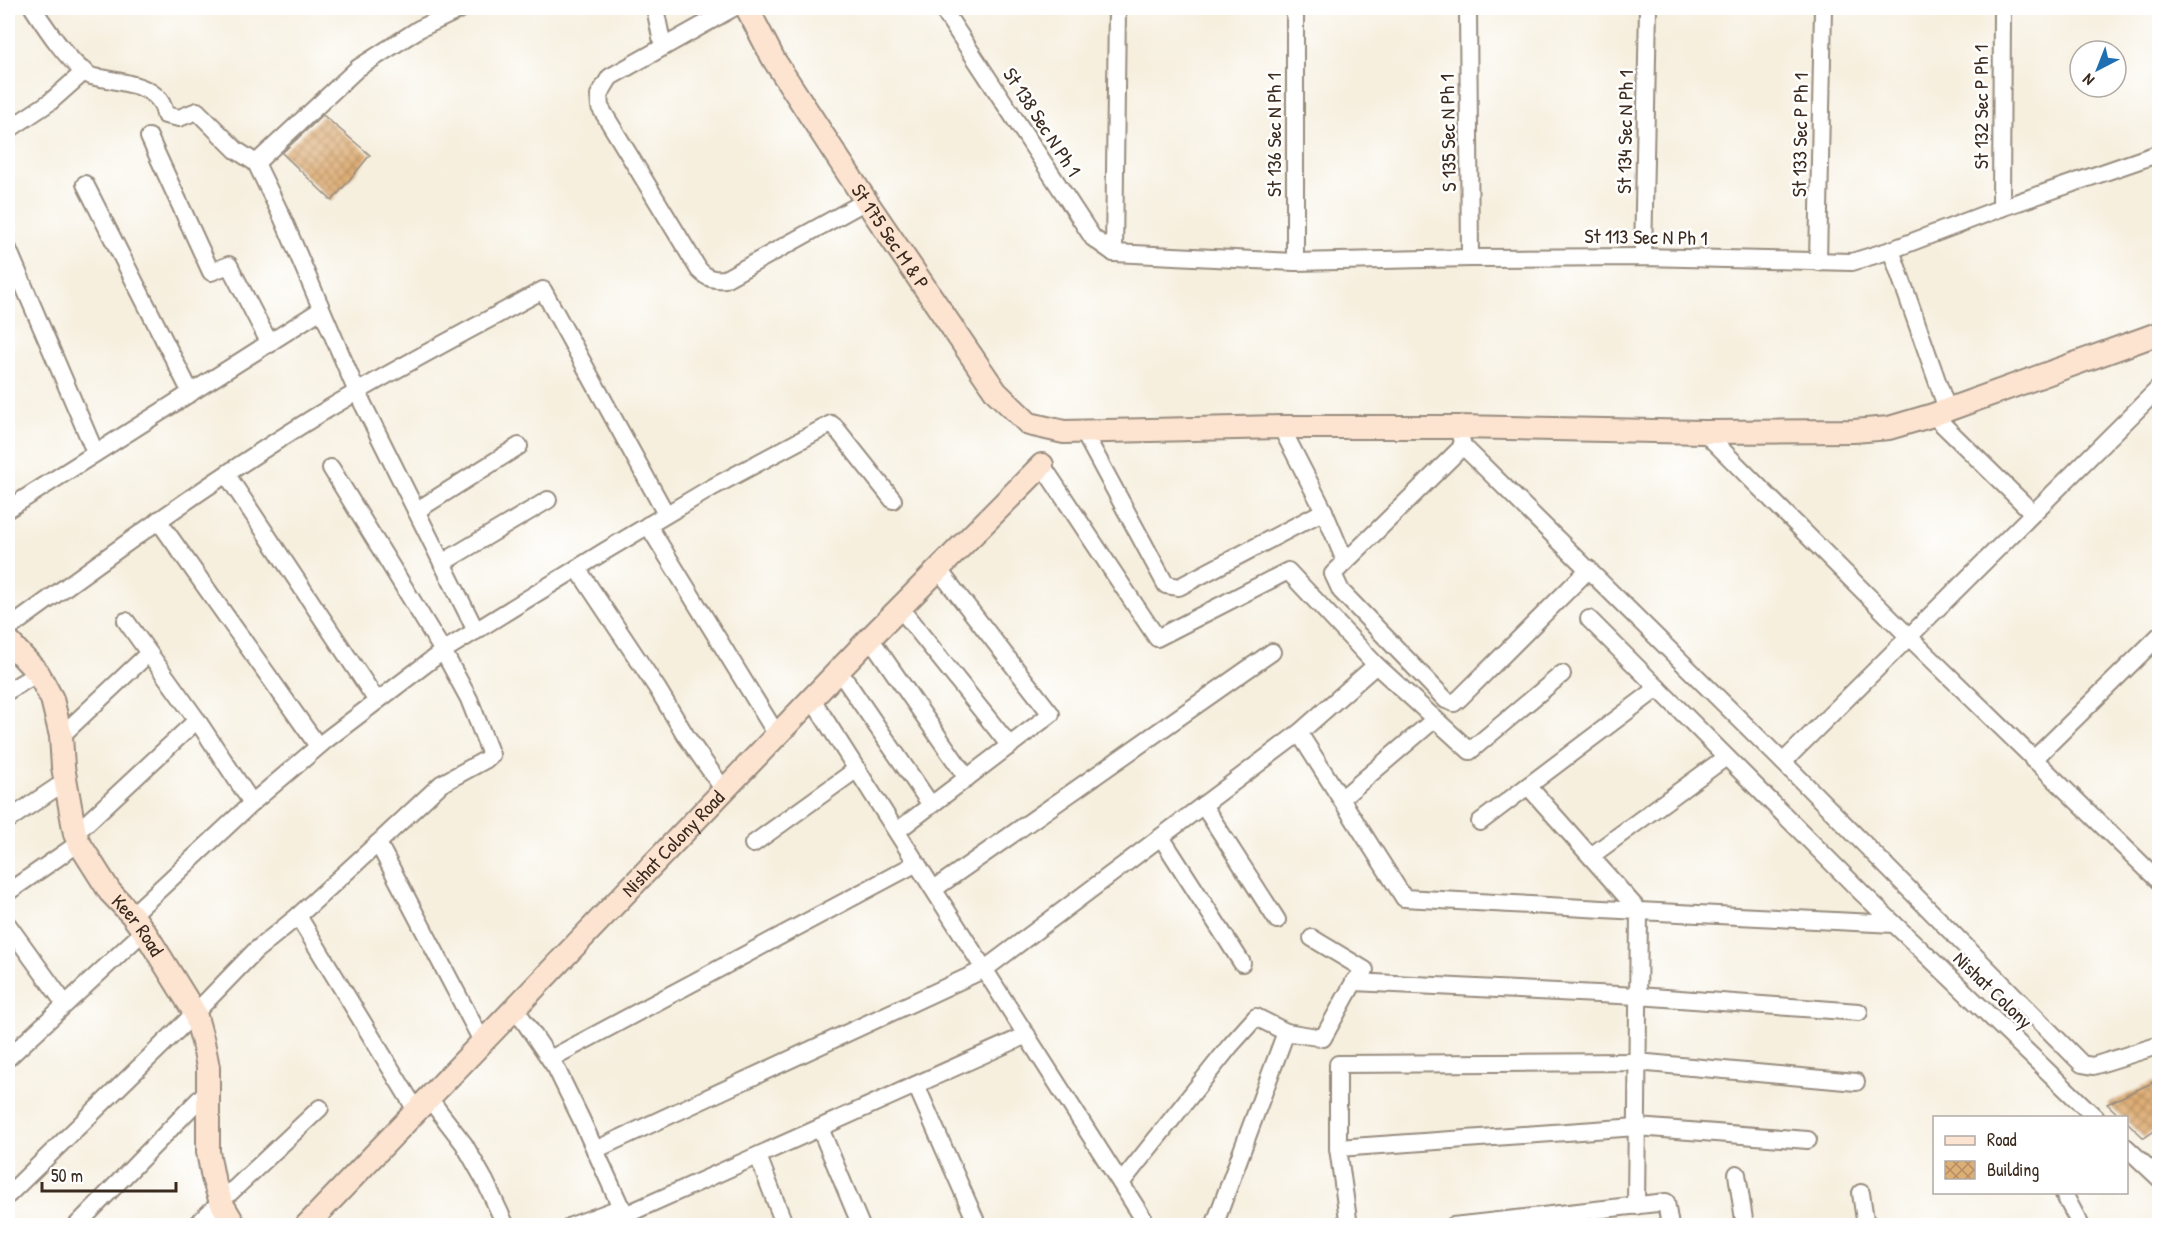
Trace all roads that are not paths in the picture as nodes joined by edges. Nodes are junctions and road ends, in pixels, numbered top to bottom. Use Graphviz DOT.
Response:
graph roads {
  1 [pos="33,8"];
  2 [pos="463,8"];
  3 [pos="655,8"];
  4 [pos="733,8"];
  5 [pos="747,8"];
  6 [pos="942,8"];
  7 [pos="1117,8"];
  8 [pos="1295,8"];
  9 [pos="1468,8"];
  10 [pos="1648,8"];
  11 [pos="1823,8"];
  12 [pos="2002,8"];
  13 [pos="663,47"];
  14 [pos="85,71"];
  15 [pos="8,130"];
  16 [pos="149,137"];
  17 [pos="2160,153"];
  18 [pos="256,164"];
  19 [pos="85,184"];
  20 [pos="866,201"];
  21 [pos="2001,208"];
  22 [pos="8,249"];
  23 [pos="1891,250"];
  24 [pos="1114,253"];
  25 [pos="1643,257"];
  26 [pos="1470,258"];
  27 [pos="1295,262"];
  28 [pos="1818,262"];
  29 [pos="321,310"];
  30 [pos="2160,333"];
  31 [pos="270,344"];
  32 [pos="2160,387"];
  33 [pos="357,392"];
  34 [pos="191,393"];
  35 [pos="1940,412"];
  36 [pos="1281,428"];
  37 [pos="1073,432"];
  38 [pos="1704,432"];
  39 [pos="1460,437"];
  40 [pos="519,446"];
  41 [pos="95,452"];
  42 [pos="1042,465"];
  43 [pos="331,468"];
  44 [pos="226,475"];
  45 [pos="548,500"];
  46 [pos="893,500"];
  47 [pos="8,509"];
  48 [pos="1324,511"];
  49 [pos="416,512"];
  50 [pos="2033,513"];
  51 [pos="666,514"];
  52 [pos="159,520"];
  53 [pos="648,525"];
  54 [pos="1345,561"];
  55 [pos="442,563"];
  56 [pos="577,568"];
  57 [pos="938,569"];
  58 [pos="1589,569"];
  59 [pos="900,608"];
  60 [pos="1589,619"];
  61 [pos="126,621"];
  62 [pos="8,629"];
  63 [pos="476,631"];
  64 [pos="2160,635"];
  65 [pos="1909,637"];
  66 [pos="870,638"];
  67 [pos="8,641"];
  68 [pos="443,651"];
  69 [pos="1272,652"];
  70 [pos="149,653"];
  71 [pos="1376,665"];
  72 [pos="839,671"];
  73 [pos="38,673"];
  74 [pos="1562,674"];
  75 [pos="1658,688"];
  76 [pos="8,691"];
  77 [pos="812,699"];
  78 [pos="377,701"];
  79 [pos="1435,719"];
  80 [pos="197,720"];
  81 [pos="1299,733"];
  82 [pos="777,735"];
  83 [pos="61,736"];
  84 [pos="318,746"];
  85 [pos="1010,746"];
  86 [pos="1726,757"];
  87 [pos="2033,760"];
  88 [pos="1783,762"];
  89 [pos="857,769"];
  90 [pos="968,778"];
  91 [pos="66,781"];
  92 [pos="1528,786"];
  93 [pos="724,790"];
  94 [pos="1341,800"];
  95 [pos="252,803"];
  96 [pos="931,805"];
  97 [pos="1203,805"];
  98 [pos="8,820"];
  99 [pos="1480,822"];
  100 [pos="897,831"];
  101 [pos="1161,837"];
  102 [pos="77,838"];
  103 [pos="378,843"];
  104 [pos="753,844"];
  105 [pos="1590,856"];
  106 [pos="917,863"];
  107 [pos="2160,882"];
  108 [pos="934,890"];
  109 [pos="8,892"];
  110 [pos="1639,911"];
  111 [pos="298,916"];
  112 [pos="1277,920"];
  113 [pos="138,923"];
  114 [pos="1894,924"];
  115 [pos="8,925"];
  116 [pos="1312,938"];
  117 [pos="1242,963"];
  118 [pos="985,969"];
  119 [pos="1354,982"];
  120 [pos="1638,996"];
  121 [pos="65,1005"];
  122 [pos="514,1008"];
  123 [pos="1859,1012"];
  124 [pos="195,1013"];
  125 [pos="1286,1032"];
  126 [pos="1027,1035"];
  127 [pos="482,1041"];
  128 [pos="2160,1045"];
  129 [pos="8,1058"];
  130 [pos="550,1059"];
  131 [pos="1637,1062"];
  132 [pos="1856,1082"];
  133 [pos="916,1085"];
  134 [pos="208,1090"];
  135 [pos="422,1104"];
  136 [pos="320,1108"];
  137 [pos="2094,1116"];
  138 [pos="1637,1127"];
  139 [pos="820,1128"];
  140 [pos="1808,1140"];
  141 [pos="1338,1148"];
  142 [pos="2128,1148"];
  143 [pos="595,1150"];
  144 [pos="758,1156"];
  145 [pos="1737,1174"];
  146 [pos="2160,1179"];
  147 [pos="1121,1183"];
  148 [pos="1860,1193"];
  149 [pos="2063,1194"];
  150 [pos="8,1196"];
  151 [pos="221,1202"];
  152 [pos="1636,1206"];
  153 [pos="626,1216"];
  154 [pos="1487,1224"];
  155 [pos="76,1226"];
  156 [pos="195,1226"];
  157 [pos="235,1226"];
  158 [pos="306,1226"];
  159 [pos="506,1226"];
  160 [pos="571,1226"];
  161 [pos="785,1226"];
  162 [pos="861,1226"];
  163 [pos="978,1226"];
  164 [pos="1148,1226"];
  165 [pos="1214,1226"];
  166 [pos="1349,1226"];
  167 [pos="1453,1226"];
  168 [pos="1670,1226"];
  169 [pos="1745,1226"];
  170 [pos="1866,1226"];
  171 [pos="2081,1226"];
  1 -- 14 [label="street"];
  2 -- 18 [label="street"];
  3 -- 13 [label="street"];
  4 -- 13 [label="street"];
  5 -- 20 [label="street, St 175 Sec M & P"];
  6 -- 24 [label="street, St 138 Sec N Ph 1"];
  7 -- 24 [label="street"];
  8 -- 27 [label="street, St 136 Sec N Ph 1"];
  9 -- 26 [label="street, S 135 Sec N Ph 1"];
  10 -- 25 [label="street, St 134 Sec N Ph 1"];
  11 -- 28 [label="street, St 133 Sec P Ph 1"];
  12 -- 21 [label="street, St 132 Sec P Ph 1"];
  13 -- 20 [label="street"];
  14 -- 15 [label="street"];
  14 -- 18 [label="street"];
  16 -- 31 [label="street"];
  17 -- 21 [label="street, St 113 Sec N Ph 1"];
  18 -- 29 [label="street"];
  19 -- 34 [label="street"];
  20 -- 37 [label="street, St 175 Sec M & P"];
  21 -- 23 [label="street, St 113 Sec N Ph 1"];
  22 -- 41 [label="street"];
  23 -- 28 [label="street, St 113 Sec N Ph 1"];
  23 -- 35 [label="street"];
  24 -- 27 [label="street, St 113 Sec N Ph 1"];
  25 -- 26 [label="street, St 113 Sec N Ph 1"];
  25 -- 28 [label="street, St 113 Sec N Ph 1"];
  26 -- 27 [label="street, St 113 Sec N Ph 1"];
  29 -- 31 [label="street"];
  29 -- 33 [label="street"];
  30 -- 35 [label="street, St 175 Sec M & P"];
  31 -- 34 [label="street"];
  32 -- 50 [label="street"];
  33 -- 44 [label="street"];
  33 -- 49 [label="street"];
  33 -- 51 [label="street"];
  34 -- 41 [label="street"];
  35 -- 38 [label="street, St 175 Sec M & P"];
  35 -- 50 [label="street"];
  36 -- 37 [label="street, St 175 Sec M & P"];
  36 -- 39 [label="street, St 175 Sec M & P"];
  36 -- 48 [label="street"];
  37 -- 48 [label="street"];
  38 -- 39 [label="street, St 175 Sec M & P"];
  38 -- 65 [label="street"];
  39 -- 54 [label="street"];
  39 -- 58 [label="street"];
  40 -- 49 [label="street"];
  41 -- 47 [label="street"];
  42 -- 57 [label="street, Nishat Colony Road"];
  42 -- 71 [label="street"];
  43 -- 68 [label="street"];
  44 -- 52 [label="street"];
  44 -- 78 [label="street"];
  45 -- 55 [label="street"];
  46 -- 51 [label="street"];
  48 -- 54 [label="street"];
  49 -- 55 [label="street"];
  50 -- 65 [label="street"];
  51 -- 53 [label="street"];
  52 -- 62 [label="street"];
  52 -- 84 [label="street"];
  53 -- 56 [label="street"];
  53 -- 82 [label="street"];
  54 -- 58 [label="street"];
  55 -- 63 [label="street"];
  56 -- 63 [label="street"];
  56 -- 93 [label="street"];
  57 -- 59 [label="street, Nishat Colony Road"];
  57 -- 85 [label="street"];
  58 -- 88 [label="street"];
  59 -- 66 [label="street, Nishat Colony Road"];
  59 -- 85 [label="street"];
  60 -- 75 [label="street, Nishat Colony"];
  61 -- 70 [label="street"];
  63 -- 68 [label="street"];
  64 -- 87 [label="street"];
  65 -- 87 [label="street"];
  65 -- 88 [label="street"];
  66 -- 72 [label="street, Nishat Colony Road"];
  66 -- 90 [label="street"];
  67 -- 73 [label="street, Keer Road"];
  68 -- 78 [label="street"];
  68 -- 103 [label="street"];
  69 -- 108 [label="street"];
  70 -- 80 [label="street"];
  70 -- 83 [label="street"];
  71 -- 79 [label="street"];
  71 -- 81 [label="street"];
  72 -- 77 [label="street, Nishat Colony Road"];
  72 -- 96 [label="street"];
  73 -- 76 [label="street"];
  73 -- 83 [label="street, Keer Road"];
  74 -- 79 [label="street"];
  75 -- 86 [label="street, Nishat Colony"];
  75 -- 92 [label="street"];
  77 -- 82 [label="street, Nishat Colony Road"];
  77 -- 89 [label="street"];
  78 -- 84 [label="street"];
  79 -- 94 [label="street"];
  80 -- 95 [label="street"];
  80 -- 102 [label="street"];
  81 -- 94 [label="street"];
  81 -- 97 [label="street"];
  82 -- 93 [label="street, Nishat Colony Road"];
  83 -- 91 [label="street, Keer Road"];
  84 -- 95 [label="street"];
  85 -- 90 [label="street"];
  86 -- 105 [label="street"];
  86 -- 114 [label="street, Nishat Colony"];
  87 -- 107 [label="street"];
  88 -- 128 [label="street"];
  89 -- 100 [label="street"];
  89 -- 104 [label="street"];
  90 -- 96 [label="street"];
  91 -- 98 [label="street"];
  91 -- 102 [label="street, Keer Road"];
  92 -- 99 [label="street"];
  92 -- 105 [label="street"];
  93 -- 122 [label="street, Nishat Colony Road"];
  94 -- 110 [label="street"];
  95 -- 113 [label="street"];
  96 -- 100 [label="street"];
  97 -- 101 [label="street"];
  97 -- 112 [label="street"];
  100 -- 106 [label="street"];
  101 -- 117 [label="street"];
  101 -- 118 [label="street"];
  102 -- 109 [label="street"];
  102 -- 113 [label="street, Keer Road"];
  103 -- 111 [label="street"];
  103 -- 127 [label="street"];
  105 -- 110 [label="street"];
  106 -- 108 [label="street"];
  106 -- 130 [label="street"];
  108 -- 118 [label="street"];
  110 -- 114 [label="street"];
  110 -- 120 [label="street"];
  111 -- 124 [label="street"];
  111 -- 135 [label="street"];
  113 -- 121 [label="street"];
  113 -- 124 [label="street, Keer Road"];
  114 -- 137 [label="street, Nishat Colony"];
  115 -- 121 [label="street"];
  116 -- 119 [label="street"];
  118 -- 126 [label="street"];
  118 -- 143 [label="street"];
  119 -- 120 [label="street"];
  119 -- 125 [label="street"];
  120 -- 123 [label="street"];
  120 -- 131 [label="street"];
  121 -- 129 [label="street"];
  122 -- 127 [label="street, Nishat Colony Road"];
  122 -- 130 [label="street"];
  124 -- 134 [label="street, Keer Road"];
  124 -- 150 [label="street"];
  125 -- 147 [label="street"];
  125 -- 165 [label="street"];
  126 -- 133 [label="street"];
  126 -- 147 [label="street"];
  127 -- 135 [label="street, Nishat Colony Road"];
  130 -- 143 [label="street"];
  131 -- 132 [label="street"];
  131 -- 138 [label="street"];
  131 -- 141 [label="street"];
  133 -- 139 [label="street"];
  133 -- 163 [label="street"];
  134 -- 151 [label="street, Keer Road"];
  134 -- 155 [label="street"];
  135 -- 158 [label="street, Nishat Colony Road"];
  135 -- 159 [label="street"];
  136 -- 151 [label="street"];
  138 -- 140 [label="street"];
  138 -- 141 [label="street"];
  138 -- 152 [label="street"];
  139 -- 144 [label="street"];
  139 -- 162 [label="street"];
  141 -- 166 [label="street"];
  142 -- 146 [label="street"];
  143 -- 153 [label="street"];
  144 -- 153 [label="street"];
  144 -- 161 [label="street"];
  145 -- 169 [label="street"];
  147 -- 164 [label="street"];
  148 -- 170 [label="street"];
  149 -- 171 [label="street"];
  151 -- 156 [label="street"];
  151 -- 157 [label="street, Keer Road"];
  152 -- 154 [label="street"];
  152 -- 168 [label="street"];
  153 -- 160 [label="street"];
  154 -- 167 [label="street"];
}
